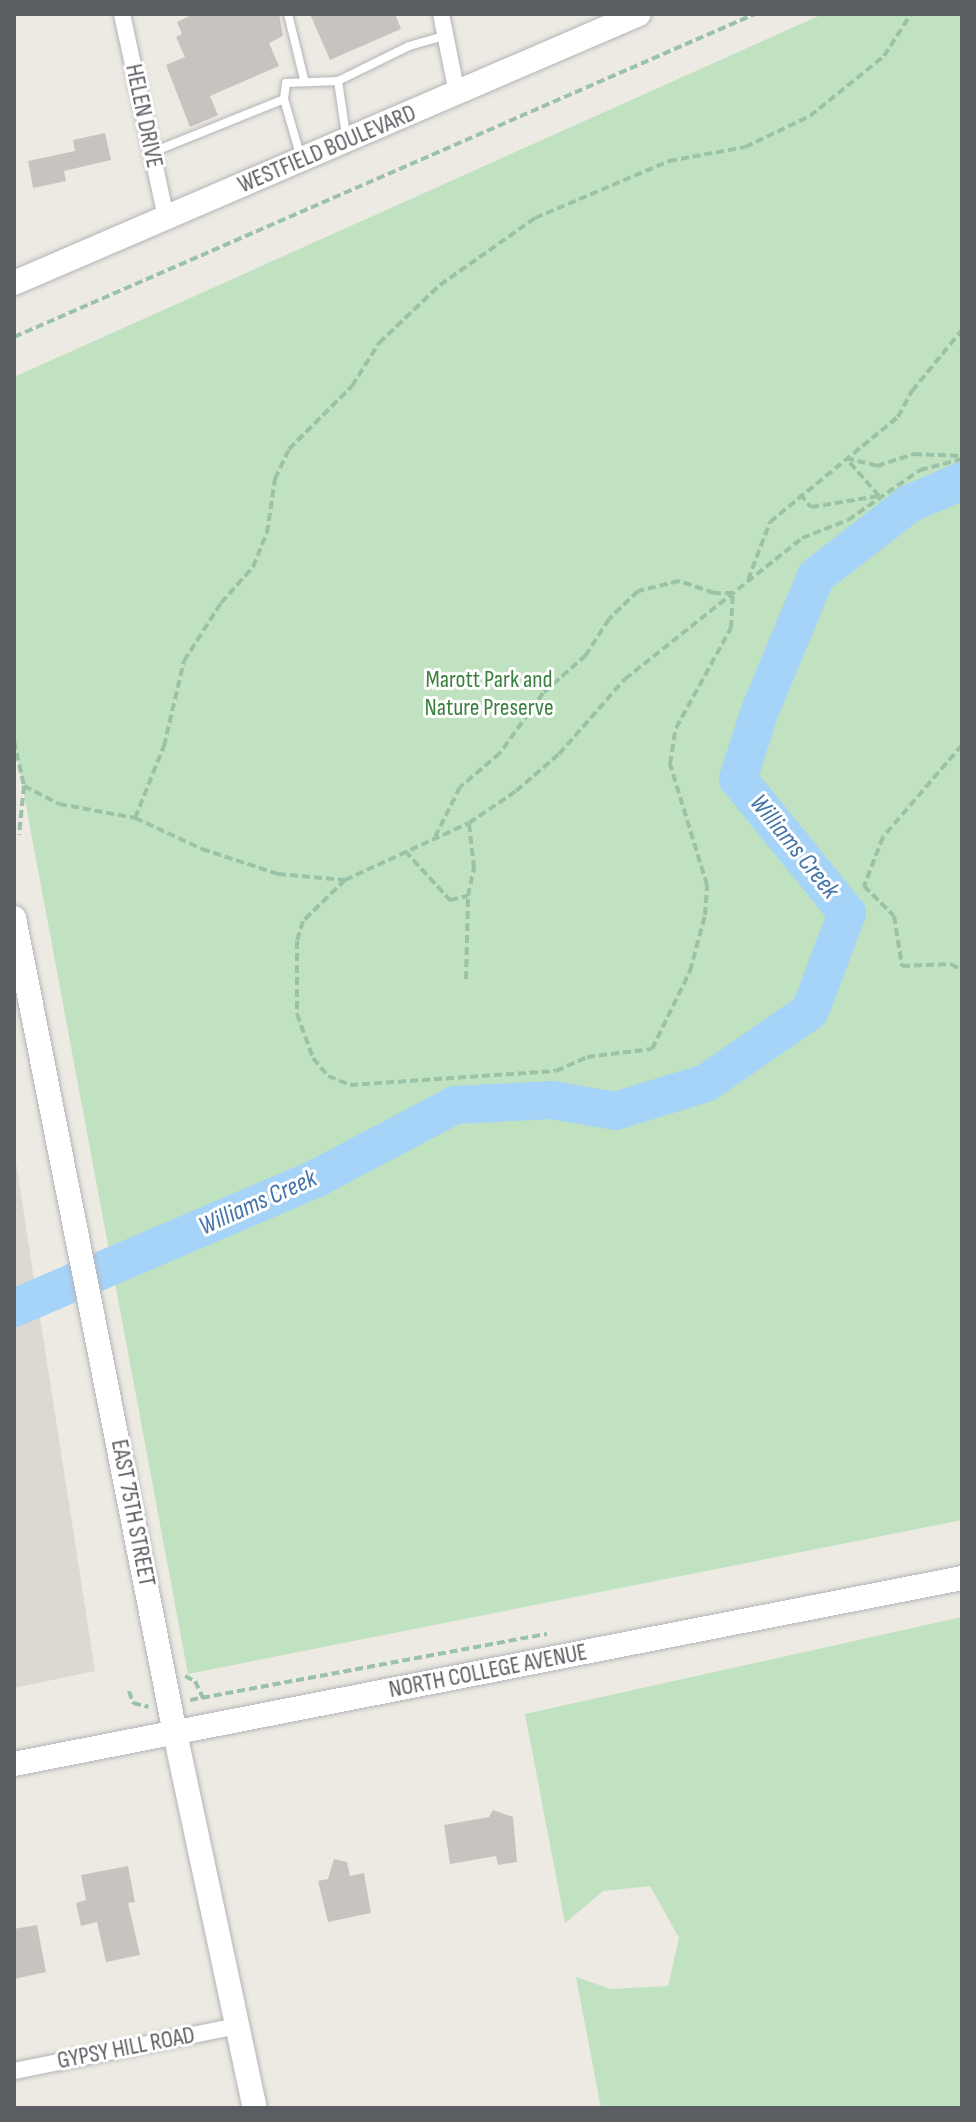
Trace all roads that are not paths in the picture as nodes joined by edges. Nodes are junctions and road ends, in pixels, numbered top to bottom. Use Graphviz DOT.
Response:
graph roads {
  1 [pos="122,14"];
  2 [pos="288,14"];
  3 [pos="441,14"];
  4 [pos="639,14"];
  5 [pos="445,36"];
  6 [pos="304,79"];
  7 [pos="338,81"];
  8 [pos="457,93"];
  9 [pos="284,99"];
  10 [pos="347,140"];
  11 [pos="152,152"];
  12 [pos="302,159"];
  13 [pos="166,218"];
  14 [pos="14,283"];
  15 [pos="14,918"];
  16 [pos="962,1578"];
  17 [pos="175,1733"];
  18 [pos="14,1764"];
  19 [pos="238,2026"];
  20 [pos="14,2071"];
  21 [pos="255,2108"];
  1 -- 11 [label="street, HELEN DRIVE"];
  2 -- 6 [label="lane"];
  3 -- 5 [label="street"];
  4 -- 8 [label="street, WESTFIELD BOULEVARD"];
  5 -- 7 [label="lane"];
  5 -- 8 [label="street"];
  6 -- 7 [label="lane"];
  6 -- 9 [label="lane"];
  7 -- 10 [label="lane"];
  8 -- 10 [label="street, WESTFIELD BOULEVARD"];
  9 -- 11 [label="lane"];
  9 -- 12 [label="lane"];
  10 -- 12 [label="street, WESTFIELD BOULEVARD"];
  11 -- 13 [label="street, HELEN DRIVE"];
  12 -- 13 [label="street, WESTFIELD BOULEVARD"];
  13 -- 14 [label="street, WESTFIELD BOULEVARD"];
  15 -- 17 [label="street, EAST 75TH STREET"];
  16 -- 17 [label="street, NORTH COLLEGE AVENUE"];
  17 -- 18 [label="street, NORTH COLLEGE AVENUE"];
  17 -- 19 [label="street, EAST 75TH STREET"];
  19 -- 20 [label="street, GYPSY HILL ROAD"];
  19 -- 21 [label="street, EAST 75TH STREET"];
}
